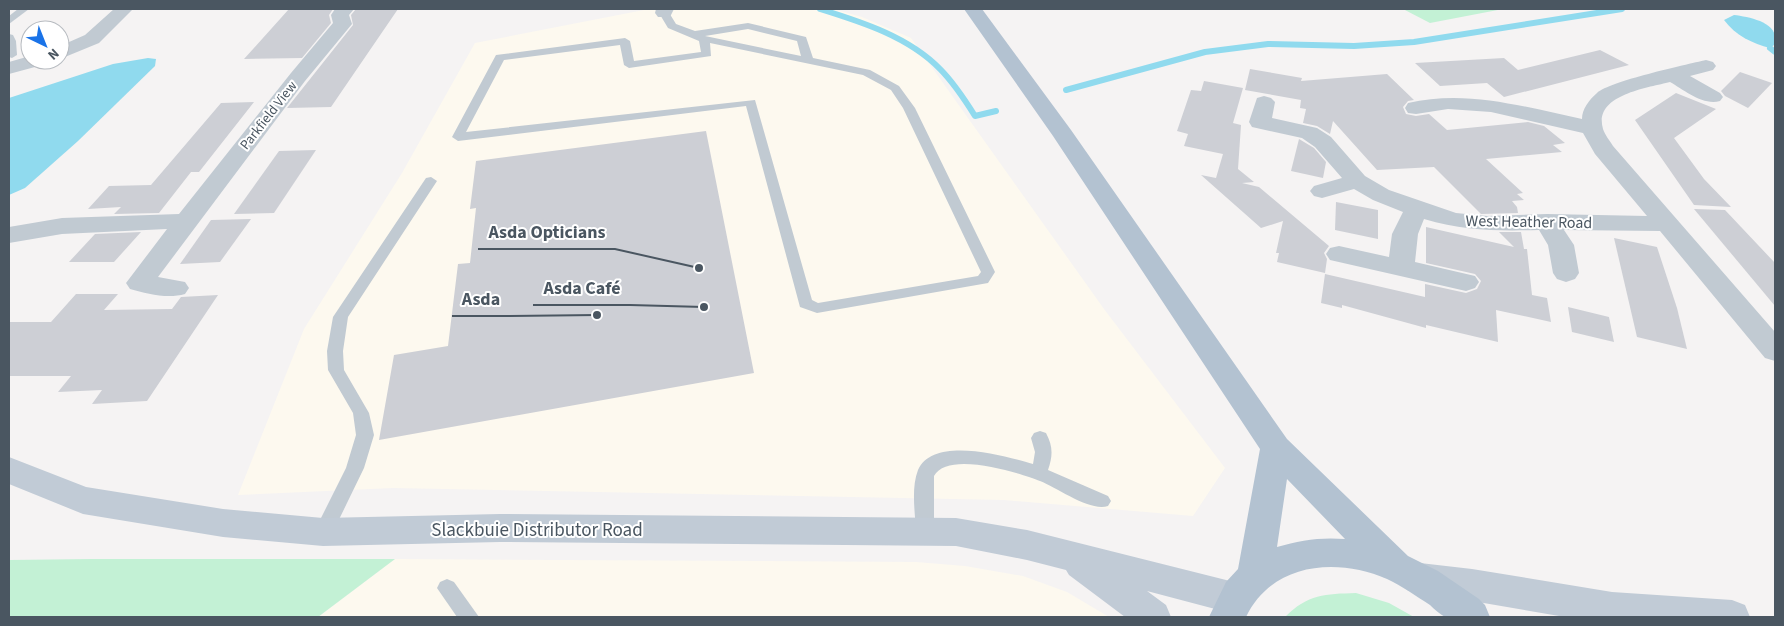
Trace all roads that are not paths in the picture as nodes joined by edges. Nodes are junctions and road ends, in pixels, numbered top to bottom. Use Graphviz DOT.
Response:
graph roads {
  1 [pos="24,9"];
  2 [pos="124,9"];
  3 [pos="345,9"];
  4 [pos="973,9"];
  5 [pos="664,11"];
  6 [pos="9,21"];
  7 [pos="9,37"];
  8 [pos="699,37"];
  9 [pos="70,49"];
  10 [pos="808,60"];
  11 [pos="11,62"];
  12 [pos="1706,66"];
  13 [pos="1672,75"];
  14 [pos="1713,97"];
  15 [pos="1264,102"];
  16 [pos="1416,108"];
  17 [pos="1592,128"];
  18 [pos="431,181"];
  19 [pos="1357,181"];
  20 [pos="1322,191"];
  21 [pos="1417,209"];
  22 [pos="186,221"];
  23 [pos="1547,222"];
  24 [pos="1667,224"];
  25 [pos="9,235"];
  26 [pos="1339,254"];
  27 [pos="1401,267"];
  28 [pos="1566,273"];
  29 [pos="1466,282"];
  30 [pos="176,288"];
  31 [pos="1775,351"];
  32 [pos="1040,438"];
  33 [pos="1276,448"];
  34 [pos="9,470"];
  35 [pos="1038,473"];
  36 [pos="1102,501"];
  37 [pos="925,531"];
  38 [pos="323,532"];
  39 [pos="1070,555"];
  40 [pos="1408,573"];
  41 [pos="447,588"];
  42 [pos="1239,597"];
  43 [pos="1606,613"];
  44 [pos="469,617"];
  45 [pos="1153,617"];
  46 [pos="1472,617"];
  47 [pos="1732,617"];
  1 -- 6 [label="lane"];
  2 -- 9 [label="street"];
  3 -- 22 [label="street, Parkfield View"];
  4 -- 33 [label="main road"];
  5 -- 8 [label="lane"];
  7 -- 11 [label="lane"];
  8 -- 10 [label="lane"];
  8 -- 10 [label="lane"];
  8 -- 10 [label="lane"];
  12 -- 13 [label="street"];
  13 -- 14 [label="street"];
  13 -- 17 [label="street"];
  15 -- 19 [label="street, West Heather Road"];
  16 -- 17 [label="street"];
  17 -- 24 [label="street"];
  18 -- 38 [label="lane"];
  19 -- 20 [label="street"];
  19 -- 21 [label="street, West Heather Road"];
  21 -- 23 [label="street, West Heather Road"];
  21 -- 27 [label="street"];
  22 -- 25 [label="street"];
  22 -- 30 [label="street, Parkfield View"];
  23 -- 24 [label="street, West Heather Road"];
  23 -- 28 [label="street"];
  24 -- 31 [label="street"];
  26 -- 27 [label="street"];
  27 -- 29 [label="street"];
  32 -- 35 [label="lane"];
  33 -- 40 [label="main road"];
  33 -- 42 [label="main road"];
  34 -- 38 [label="street, Slackbuie Distributor Road"];
  35 -- 36 [label="lane"];
  35 -- 37 [label="lane"];
  37 -- 38 [label="street, Slackbuie Distributor Road"];
  37 -- 39 [label="street, Slackbuie Distributor Road"];
  39 -- 42 [label="street, Slackbuie Distributor Road"];
  39 -- 45 [label="street, Slackbuie Distributor Road"];
  40 -- 42 [label="main road"];
  40 -- 43 [label="street"];
  40 -- 46 [label="main road"];
  41 -- 44 [label="lane"];
  43 -- 47 [label="street"];
}
